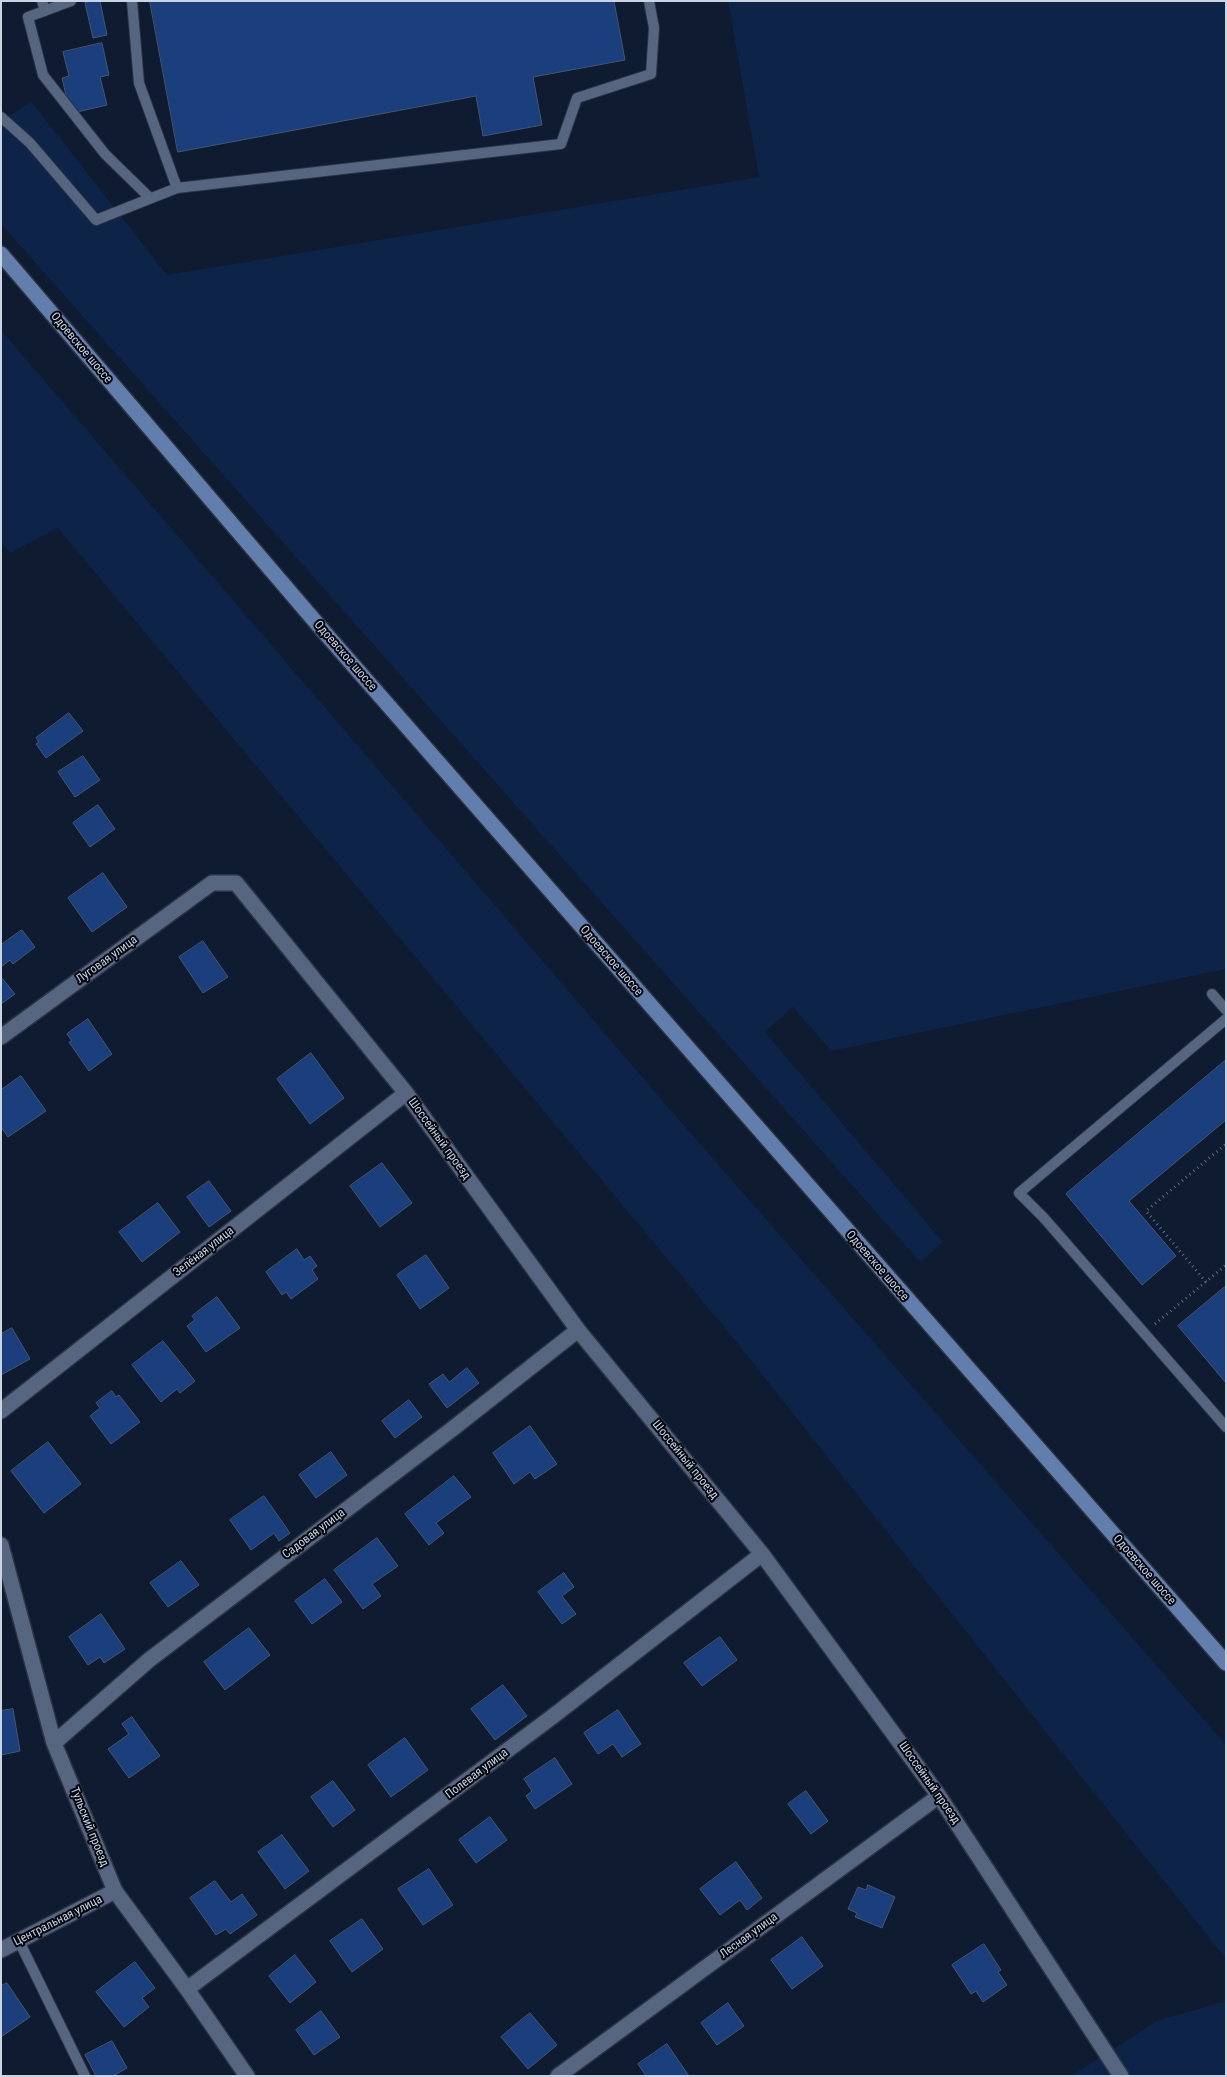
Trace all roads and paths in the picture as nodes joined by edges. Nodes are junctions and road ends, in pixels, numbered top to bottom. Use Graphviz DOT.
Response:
graph roads {
  1 [pos="71,1"];
  2 [pos="132,1"];
  3 [pos="648,1"];
  4 [pos="44,6"];
  5 [pos="1,117"];
  6 [pos="177,188"];
  7 [pos="150,198"];
  8 [pos="1,254"];
  9 [pos="212,883"];
  10 [pos="1212,994"];
  11 [pos="1226,1010"];
  12 [pos="1226,1019"];
  13 [pos="1,1038"];
  14 [pos="406,1093"];
  15 [pos="1226,1144"];
  16 [pos="1226,1265"];
  17 [pos="1206,1282"];
  18 [pos="578,1330"];
  19 [pos="1145,1334"];
  20 [pos="1,1411"];
  21 [pos="1226,1427"];
  22 [pos="1,1545"];
  23 [pos="762,1554"];
  24 [pos="1226,1663"];
  25 [pos="54,1743"];
  26 [pos="939,1796"];
  27 [pos="115,1891"];
  28 [pos="19,1941"];
  29 [pos="1,1950"];
  30 [pos="187,1988"];
  31 [pos="85,2076"];
  32 [pos="247,2076"];
  33 [pos="558,2076"];
  34 [pos="1121,2076"];
  1 -- 4 [label="lane"];
  2 -- 6 [label="lane"];
  3 -- 6 [label="lane"];
  4 -- 7 [label="lane"];
  5 -- 7 [label="lane"];
  6 -- 7 [label="lane"];
  8 -- 24 [label="main road, Одоевское шоссе"];
  9 -- 13 [label="street, Луговая улица"];
  9 -- 14 [label="street, Шоссейный проезд"];
  10 -- 11 [label="lane"];
  12 -- 19 [label="lane"];
  14 -- 18 [label="street, Шоссейный проезд"];
  14 -- 20 [label="street, Зелёная улица"];
  15 -- 17 [label="path"];
  16 -- 17 [label="path"];
  17 -- 19 [label="path"];
  18 -- 23 [label="street, Шоссейный проезд"];
  18 -- 25 [label="street, Садовая улица"];
  19 -- 21 [label="lane"];
  22 -- 25 [label="street, Тульский проезд"];
  23 -- 26 [label="street, Шоссейный проезд"];
  23 -- 30 [label="street, Полевая улица"];
  25 -- 27 [label="street, Тульский проезд"];
  26 -- 33 [label="street, Лесная улица"];
  26 -- 34 [label="street, Шоссейный проезд"];
  27 -- 28 [label="street, Центральная улица"];
  27 -- 30 [label="street, Тульский проезд"];
  28 -- 29 [label="street, Центральная улица"];
  28 -- 31 [label="lane"];
  30 -- 32 [label="street, Тульский проезд"];
}
